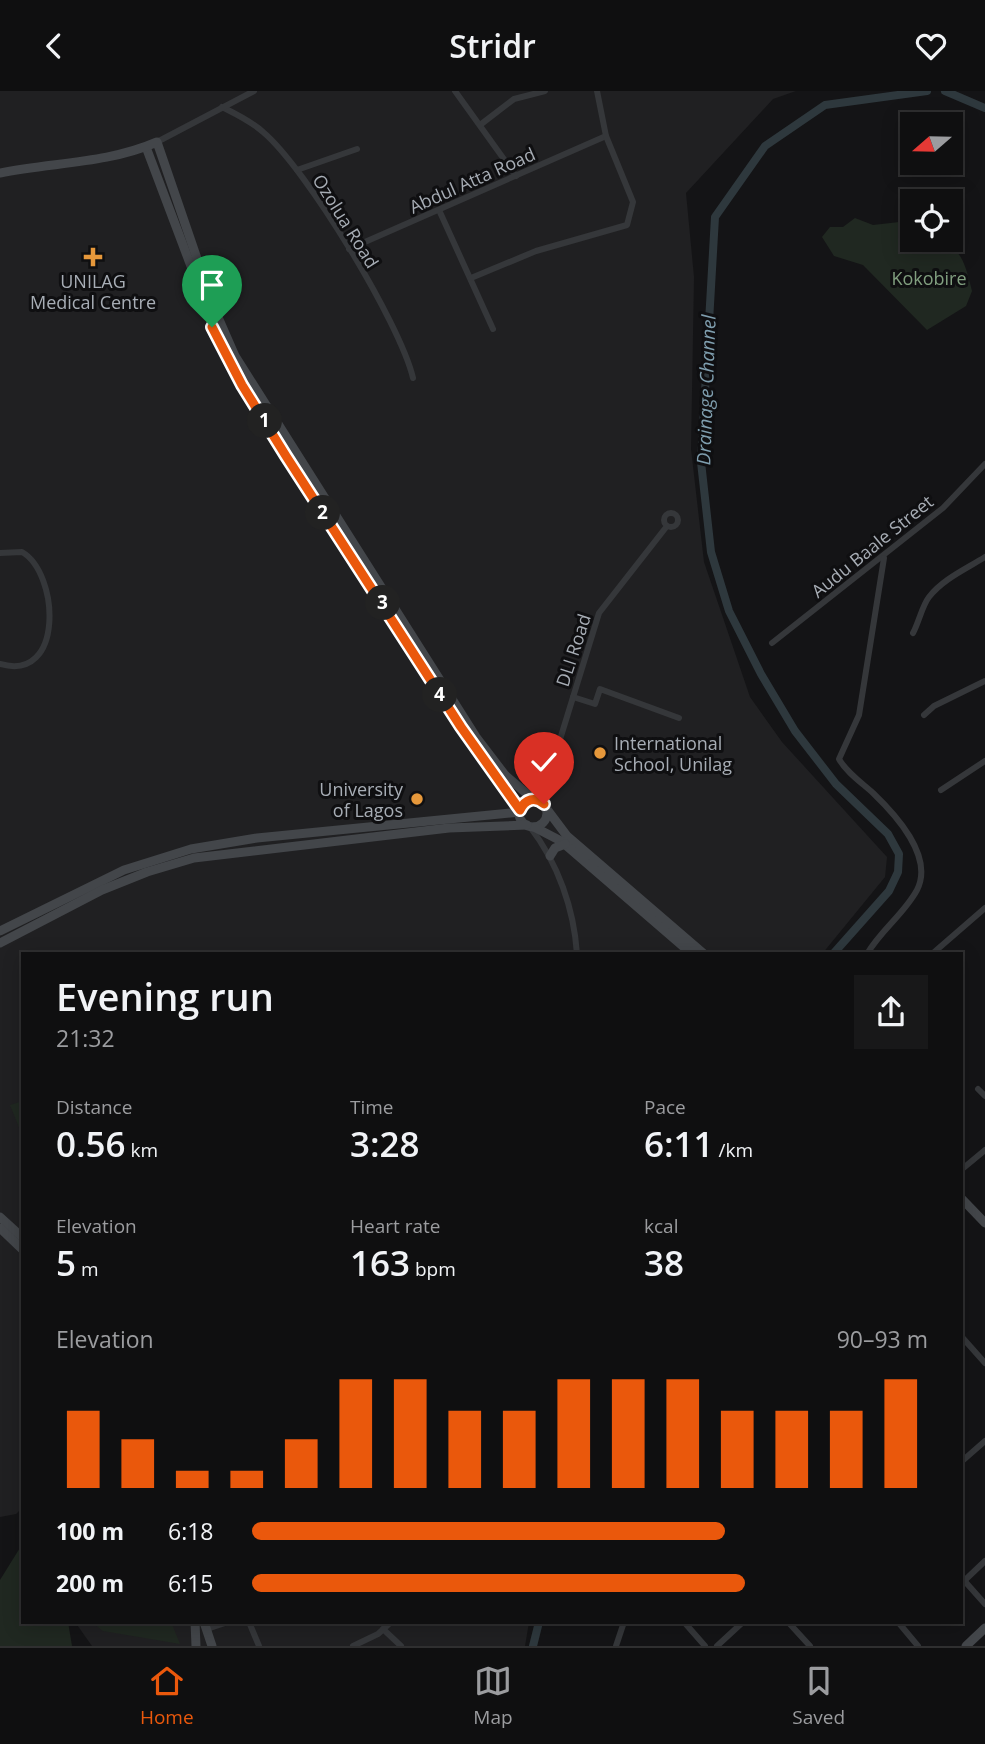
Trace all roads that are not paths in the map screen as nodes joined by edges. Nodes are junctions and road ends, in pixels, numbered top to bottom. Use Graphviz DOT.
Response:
graph roads {
  1 [pos="254,91"];
  2 [pos="455,91"];
  3 [pos="545,91"];
  4 [pos="597,91"];
  5 [pos="222,107"];
  6 [pos="480,125"];
  7 [pos="606,136"];
  8 [pos="157,142"];
  9 [pos="146,147"];
  10 [pos="357,149"];
  11 [pos="296,170"];
  12 [pos="0,173"];
  13 [pos="516,176"];
  14 [pos="439,210"];
  15 [pos="349,249"];
  16 [pos="471,278"];
  17 [pos="493,329"];
  18 [pos="413,378"];
  19 [pos="985,464"];
  20 [pos="667,526"];
  21 [pos="0,553"];
  22 [pos="985,557"];
  23 [pos="884,558"];
  24 [pos="913,633"];
  25 [pos="772,643"];
  26 [pos="0,664"];
  27 [pos="985,681"];
  28 [pos="573,697"];
  29 [pos="923,715"];
  30 [pos="679,718"];
  31 [pos="985,761"];
  32 [pos="941,790"];
  33 [pos="540,803"];
  34 [pos="520,811"];
  35 [pos="530,826"];
  36 [pos="565,844"];
  37 [pos="550,856"];
  38 [pos="985,908"];
  39 [pos="0,932"];
  40 [pos="0,943"];
  41 [pos="577,952"];
  42 [pos="690,952"];
  43 [pos="702,952"];
  44 [pos="869,952"];
  45 [pos="934,952"];
  46 [pos="978,1089"];
  47 [pos="985,1096"];
  48 [pos="985,1150"];
  49 [pos="963,1168"];
  50 [pos="963,1200"];
  51 [pos="0,1217"];
  52 [pos="985,1223"];
  53 [pos="0,1228"];
  54 [pos="21,1236"];
  55 [pos="21,1248"];
  56 [pos="963,1338"];
  57 [pos="985,1363"];
  58 [pos="985,1441"];
  59 [pos="963,1458"];
  60 [pos="985,1561"];
  61 [pos="963,1579"];
  62 [pos="985,1604"];
  63 [pos="195,1624"];
  64 [pos="250,1624"];
  65 [pos="389,1624"];
  66 [pos="623,1624"];
  67 [pos="686,1624"];
  68 [pos="741,1624"];
  69 [pos="790,1624"];
  70 [pos="900,1624"];
  71 [pos="205,1626"];
  72 [pos="985,1628"];
  73 [pos="383,1629"];
  74 [pos="196,1646"];
  75 [pos="212,1646"];
  76 [pos="259,1646"];
  77 [pos="353,1646"];
  78 [pos="401,1646"];
  79 [pos="615,1646"];
  80 [pos="705,1646"];
  81 [pos="717,1646"];
  82 [pos="810,1646"];
  83 [pos="918,1646"];
  84 [pos="966,1646"];
  1 -- 5 [label="street"];
  2 -- 6 [label="street"];
  3 -- 6 [label="street"];
  4 -- 7 [label="street"];
  5 -- 8 [label="street"];
  5 -- 11 [label="street, Ozolua Road"];
  6 -- 13 [label="street"];
  7 -- 13 [label="street, Abdul Atta Road"];
  7 -- 16 [label="street"];
  8 -- 9 [label="street"];
  8 -- 33 [label="street"];
  9 -- 12 [label="street"];
  9 -- 34 [label="street"];
  10 -- 11 [label="street"];
  11 -- 15 [label="street, Ozolua Road"];
  13 -- 14 [label="street, Abdul Atta Road"];
  14 -- 15 [label="street, Abdul Atta Road"];
  14 -- 16 [label="street"];
  15 -- 18 [label="street, Ozolua Road"];
  16 -- 17 [label="street"];
  19 -- 23 [label="street, Audu Baale Street"];
  20 -- 28 [label="street, DLI Road"];
  21 -- 26 [label="street"];
  22 -- 24 [label="street"];
  23 -- 25 [label="street, Audu Baale Street"];
  23 -- 44 [label="street"];
  27 -- 29 [label="street"];
  28 -- 30 [label="street"];
  28 -- 33 [label="street, DLI Road"];
  31 -- 32 [label="street"];
  33 -- 34 [label="street"];
  33 -- 35 [label="street"];
  33 -- 43 [label="street"];
  34 -- 35 [label="street"];
  34 -- 39 [label="street"];
  35 -- 36 [label="street"];
  35 -- 37 [label="street"];
  35 -- 40 [label="street"];
  36 -- 37 [label="street"];
  36 -- 42 [label="street"];
  37 -- 41 [label="street"];
  38 -- 45 [label="street"];
  46 -- 47 [label="street"];
  48 -- 49 [label="street"];
  50 -- 52 [label="street"];
  51 -- 54 [label="street"];
  53 -- 55 [label="street"];
  56 -- 57 [label="street"];
  58 -- 59 [label="street"];
  60 -- 61 [label="street"];
  61 -- 62 [label="street"];
  63 -- 74 [label="street"];
  64 -- 76 [label="street"];
  65 -- 73 [label="street"];
  66 -- 79 [label="street"];
  67 -- 80 [label="street"];
  68 -- 81 [label="street"];
  69 -- 82 [label="street"];
  70 -- 83 [label="street"];
  71 -- 75 [label="street"];
  72 -- 84 [label="street"];
  73 -- 77 [label="street"];
  73 -- 78 [label="street"];
}
